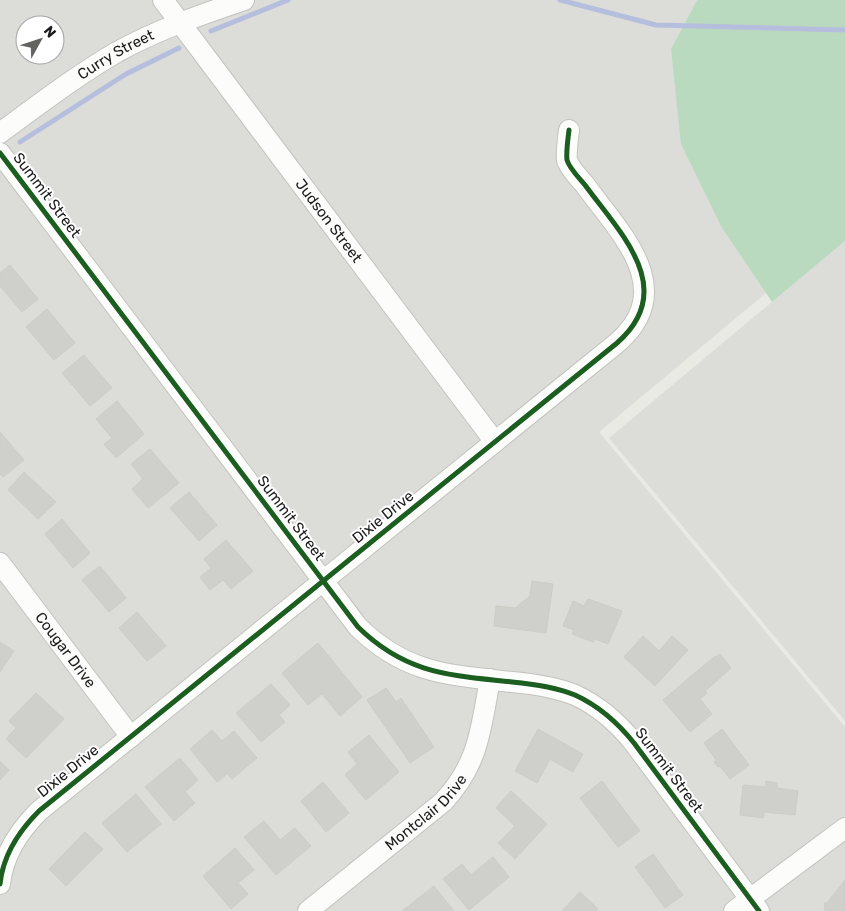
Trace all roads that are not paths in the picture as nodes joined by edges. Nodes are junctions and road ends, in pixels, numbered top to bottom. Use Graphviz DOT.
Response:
graph roads {
  1 [pos="163,0"];
  2 [pos="244,0"];
  3 [pos="179,22"];
  4 [pos="569,130"];
  5 [pos="0,133"];
  6 [pos="0,154"];
  7 [pos="495,442"];
  8 [pos="0,563"];
  9 [pos="323,581"];
  10 [pos="490,679"];
  11 [pos="130,737"];
  12 [pos="845,828"];
  13 [pos="0,884"];
  14 [pos="755,905"];
  15 [pos="308,911"];
  16 [pos="734,911"];
  1 -- 3 [label="street, Judson Street"];
  2 -- 3 [label="street, Curry Street"];
  3 -- 5 [label="street, Curry Street"];
  3 -- 7 [label="street, Judson Street"];
  4 -- 7 [label="street, Dixie Drive"];
  6 -- 9 [label="street, Summit Street"];
  7 -- 9 [label="street, Dixie Drive"];
  8 -- 11 [label="street, Cougar Drive"];
  9 -- 10 [label="street, Summit Street"];
  9 -- 11 [label="street, Dixie Drive"];
  10 -- 14 [label="street, Summit Street"];
  10 -- 15 [label="street, Montclair Drive"];
  11 -- 13 [label="street, Dixie Drive"];
  12 -- 14 [label="street"];
  14 -- 16 [label="street"];
}
